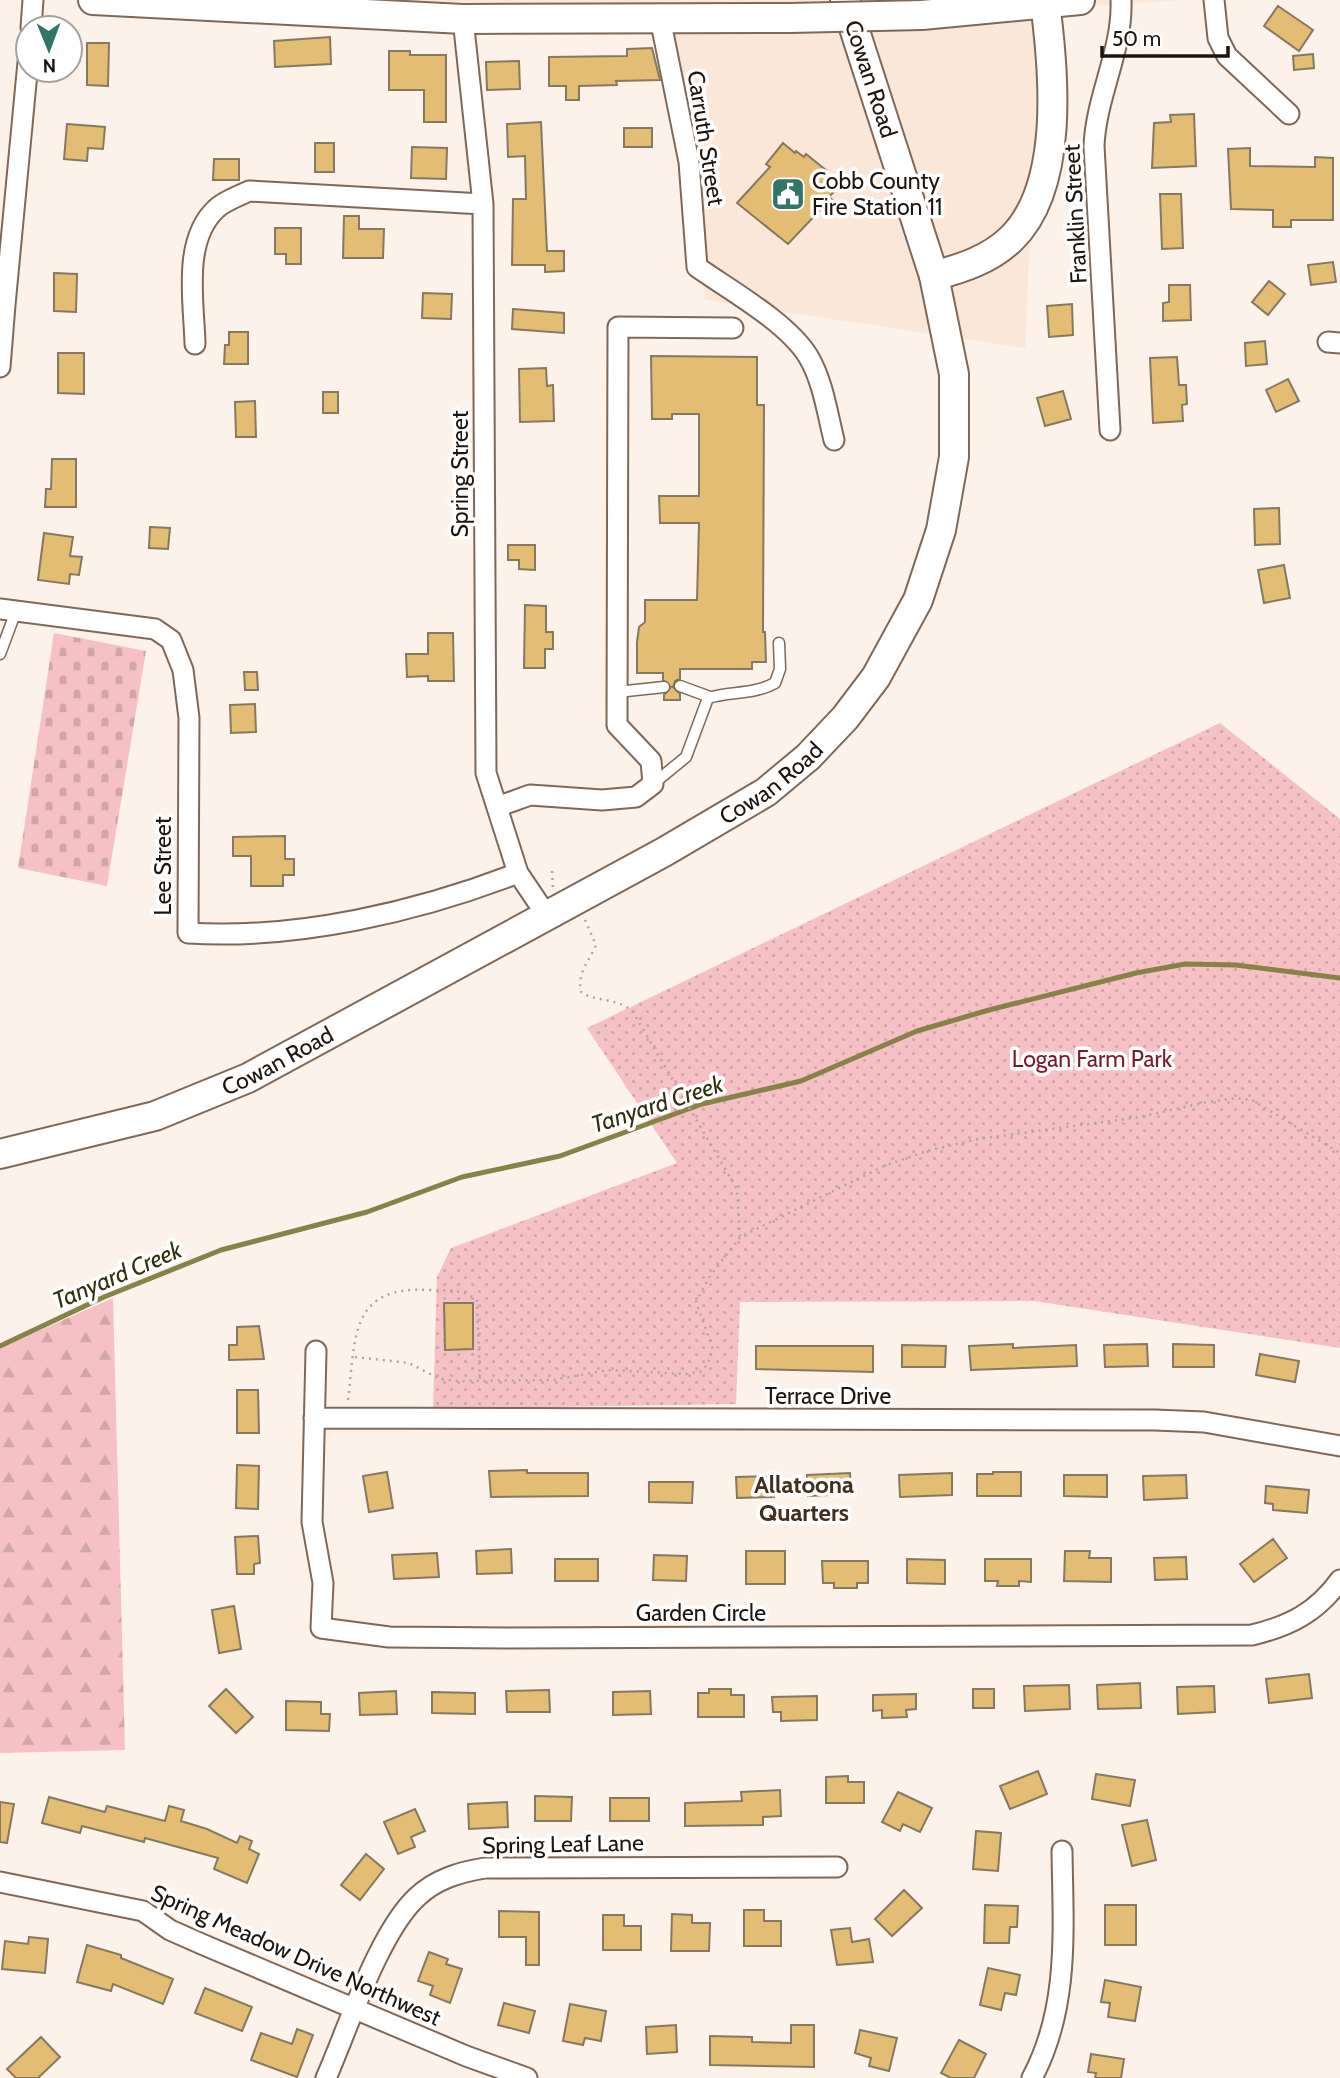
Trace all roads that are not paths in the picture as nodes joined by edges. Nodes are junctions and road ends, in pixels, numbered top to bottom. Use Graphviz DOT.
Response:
graph roads {
  1 [pos="93,0"];
  2 [pos="845,0"];
  3 [pos="1080,0"];
  4 [pos="1121,0"];
  5 [pos="1214,0"];
  6 [pos="1045,3"];
  7 [pos="660,18"];
  8 [pos="463,19"];
  9 [pos="26,84"];
  10 [pos="1289,114"];
  11 [pos="483,204"];
  12 [pos="934,276"];
  13 [pos="3,305"];
  14 [pos="733,328"];
  15 [pos="195,344"];
  16 [pos="0,366"];
  17 [pos="1110,430"];
  18 [pos="834,440"];
  19 [pos="8,610"];
  20 [pos="779,643"];
  21 [pos="0,654"];
  22 [pos="680,686"];
  23 [pos="663,687"];
  24 [pos="617,692"];
  25 [pos="710,697"];
  26 [pos="653,784"];
  27 [pos="497,807"];
  28 [pos="518,873"];
  29 [pos="555,911"];
  30 [pos="0,1154"];
  31 [pos="316,1351"];
  32 [pos="314,1418"];
  33 [pos="1340,1446"];
  34 [pos="1340,1580"];
  35 [pos="1062,1851"];
  36 [pos="837,1867"];
  37 [pos="0,1882"];
  38 [pos="357,2008"];
  39 [pos="326,2078"];
  40 [pos="527,2078"];
  41 [pos="1032,2078"];
  1 -- 8 [label="main road"];
  2 -- 12 [label="main road, Cowan Road"];
  3 -- 6 [label="main road"];
  4 -- 17 [label="street, Franklin Street"];
  5 -- 10 [label="street"];
  6 -- 7 [label="main road, bridge"];
  6 -- 12 [label="main road"];
  7 -- 8 [label="main road"];
  7 -- 18 [label="street, Carruth Street"];
  8 -- 11 [label="street, Spring Street"];
  9 -- 13 [label="street"];
  11 -- 15 [label="street"];
  11 -- 27 [label="street, Spring Street"];
  12 -- 29 [label="main road, Cowan Road"];
  13 -- 16 [label="street"];
  14 -- 24 [label="street"];
  19 -- 21 [label="lane"];
  19 -- 28 [label="street, Lee Street"];
  20 -- 25 [label="lane"];
  22 -- 25 [label="lane"];
  23 -- 24 [label="lane"];
  24 -- 26 [label="street"];
  25 -- 26 [label="lane"];
  26 -- 27 [label="street"];
  27 -- 28 [label="street, Spring Street"];
  28 -- 29 [label="street, Spring Street"];
  29 -- 30 [label="main road, Cowan Road"];
  31 -- 32 [label="street, Garden Circle"];
  32 -- 33 [label="street, Terrace Drive"];
  32 -- 34 [label="street, Garden Circle"];
  35 -- 41 [label="street"];
  36 -- 38 [label="street, Spring Leaf Lane"];
  37 -- 38 [label="street, Spring Meadow Drive Northwest"];
  38 -- 39 [label="street, Spring Leaf Lane"];
  38 -- 40 [label="street, Spring Meadow Drive Northwest"];
}
